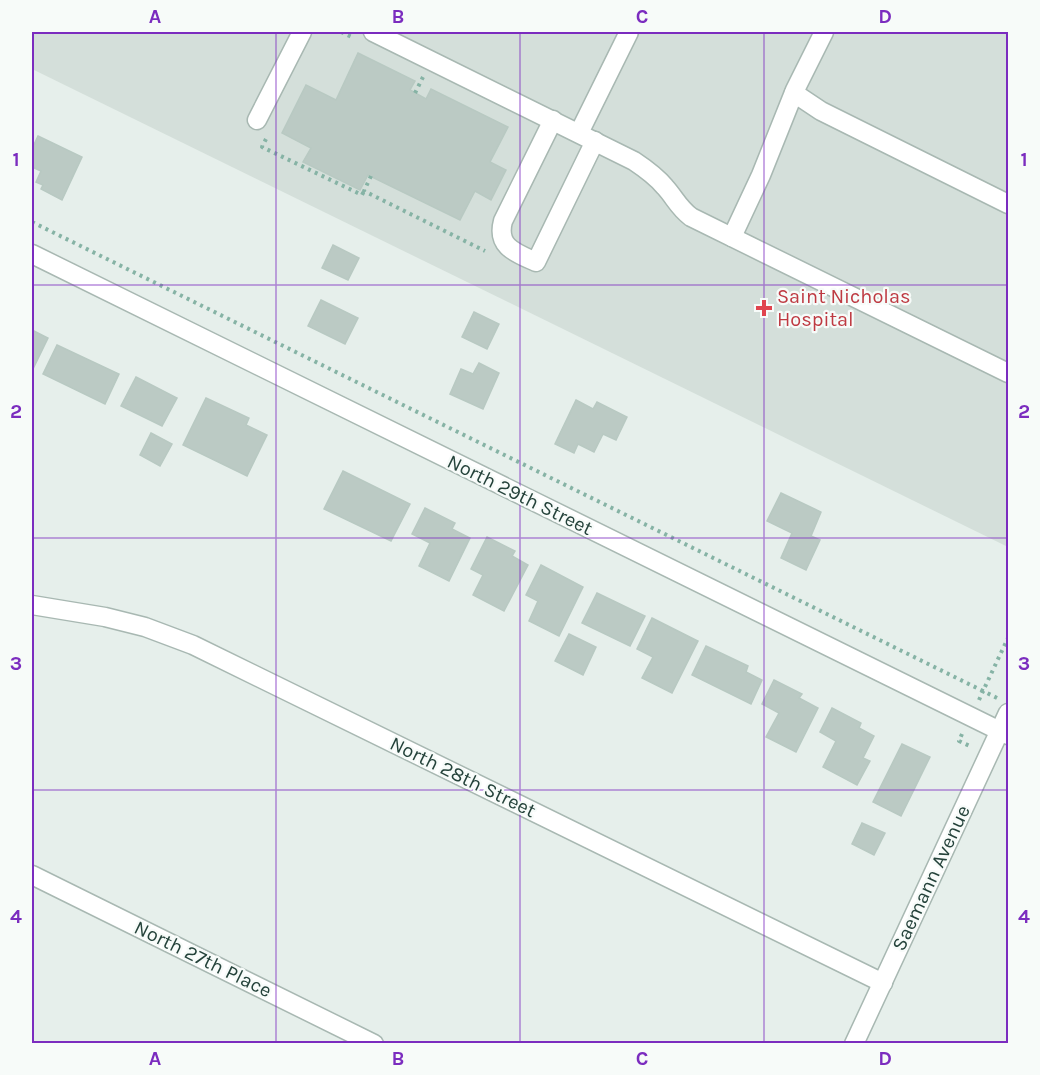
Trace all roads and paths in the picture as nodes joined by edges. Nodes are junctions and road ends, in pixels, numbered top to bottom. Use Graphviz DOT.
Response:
graph roads {
  1 [pos="302,32"];
  2 [pos="373,32"];
  3 [pos="628,32"];
  4 [pos="824,32"];
  5 [pos="794,93"];
  6 [pos="257,120"];
  7 [pos="553,120"];
  8 [pos="267,136"];
  9 [pos="587,137"];
  10 [pos="371,176"];
  11 [pos="364,191"];
  12 [pos="1008,204"];
  13 [pos="32,222"];
  14 [pos="732,237"];
  15 [pos="485,251"];
  16 [pos="32,254"];
  17 [pos="1008,373"];
  18 [pos="32,604"];
  19 [pos="1008,638"];
  20 [pos="1008,713"];
  21 [pos="1004,733"];
  22 [pos="32,875"];
  23 [pos="883,983"];
  24 [pos="374,1044"];
  25 [pos="854,1044"];
  1 -- 6 [label="street"];
  2 -- 7 [label="street"];
  3 -- 9 [label="street"];
  4 -- 5 [label="street"];
  5 -- 12 [label="street"];
  5 -- 14 [label="street"];
  7 -- 9 [label="street"];
  7 -- 9 [label="street"];
  8 -- 11 [label="path"];
  9 -- 14 [label="street"];
  10 -- 11 [label="path"];
  11 -- 15 [label="path"];
  13 -- 19 [label="path"];
  14 -- 17 [label="street"];
  16 -- 21 [label="street, North 29th Street"];
  18 -- 23 [label="street, North 28th Street"];
  20 -- 21 [label="street, Saemann Avenue"];
  21 -- 23 [label="street, Saemann Avenue"];
  22 -- 24 [label="street, North 27th Place"];
  23 -- 25 [label="street, Saemann Avenue"];
}
